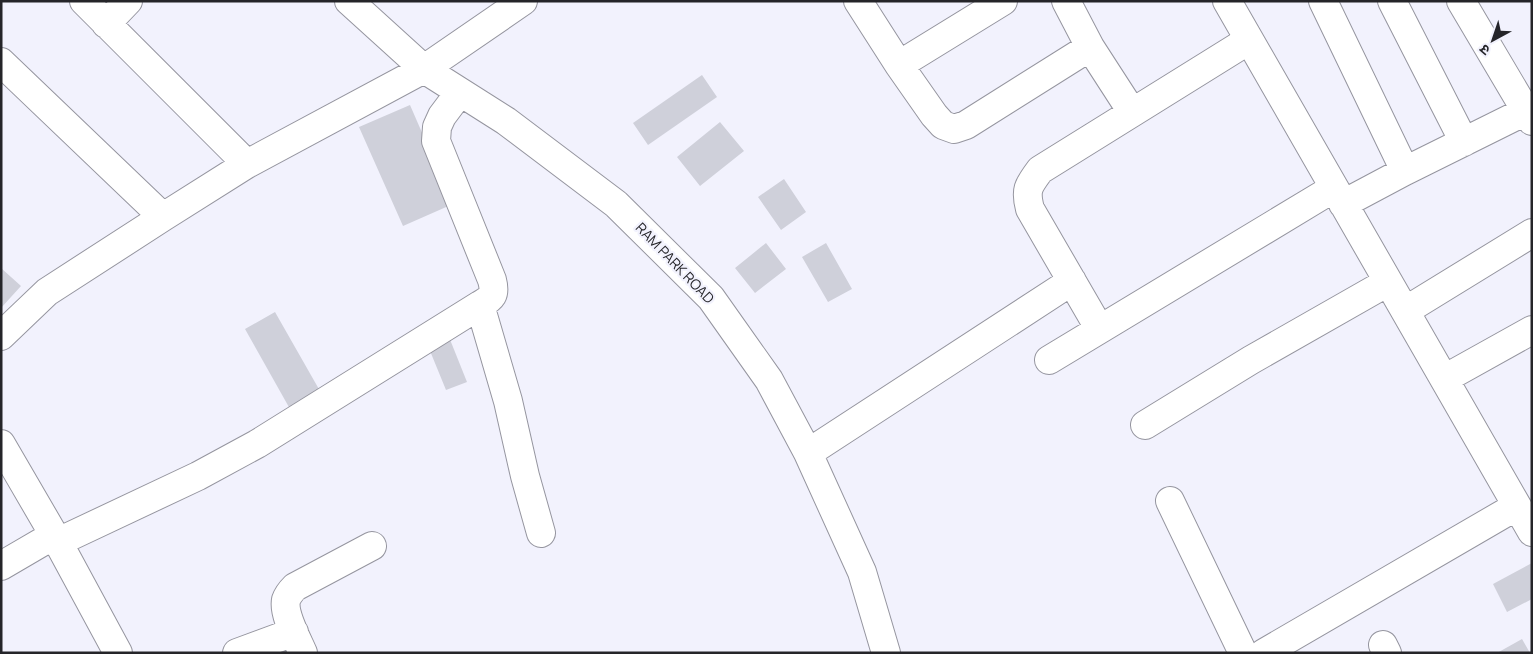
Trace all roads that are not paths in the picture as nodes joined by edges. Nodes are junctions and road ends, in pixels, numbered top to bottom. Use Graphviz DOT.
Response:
graph roads {
  1 [pos="84,1"];
  2 [pos="128,1"];
  3 [pos="349,1"];
  4 [pos="858,1"];
  5 [pos="1003,1"];
  6 [pos="1066,1"];
  7 [pos="1227,1"];
  8 [pos="1323,1"];
  9 [pos="1392,1"];
  10 [pos="1461,1"];
  11 [pos="508,5"];
  12 [pos="106,24"];
  13 [pos="1249,40"];
  14 [pos="1090,47"];
  15 [pos="1,62"];
  16 [pos="899,65"];
  17 [pos="424,69"];
  18 [pos="460,92"];
  19 [pos="1132,112"];
  20 [pos="1530,114"];
  21 [pos="1464,142"];
  22 [pos="247,164"];
  23 [pos="1405,171"];
  24 [pos="1339,196"];
  25 [pos="163,217"];
  26 [pos="1532,233"];
  27 [pos="1072,281"];
  28 [pos="1388,282"];
  29 [pos="480,306"];
  30 [pos="1405,311"];
  31 [pos="1099,328"];
  32 [pos="1532,330"];
  33 [pos="1,336"];
  34 [pos="1049,360"];
  35 [pos="1444,379"];
  36 [pos="1145,425"];
  37 [pos="1,444"];
  38 [pos="808,452"];
  39 [pos="1170,501"];
  40 [pos="1517,506"];
  41 [pos="1532,532"];
  42 [pos="541,533"];
  43 [pos="56,538"];
  44 [pos="372,546"];
  45 [pos="1,566"];
  46 [pos="299,642"];
  47 [pos="118,653"];
  48 [pos="237,653"];
  49 [pos="886,653"];
  50 [pos="1243,653"];
  51 [pos="1264,653"];
  1 -- 12 [label="street"];
  2 -- 12 [label="street"];
  3 -- 17 [label="street, RAM PARK ROAD"];
  4 -- 16 [label="street"];
  5 -- 16 [label="street"];
  6 -- 14 [label="street"];
  7 -- 13 [label="street"];
  8 -- 23 [label="street"];
  9 -- 21 [label="street"];
  10 -- 20 [label="street"];
  11 -- 17 [label="street"];
  12 -- 22 [label="street"];
  13 -- 19 [label="street"];
  13 -- 24 [label="street"];
  14 -- 16 [label="street"];
  14 -- 19 [label="street"];
  15 -- 25 [label="street"];
  17 -- 18 [label="street, RAM PARK ROAD"];
  17 -- 22 [label="street"];
  18 -- 29 [label="street"];
  18 -- 38 [label="street, RAM PARK ROAD"];
  19 -- 27 [label="street"];
  20 -- 21 [label="street"];
  21 -- 23 [label="street"];
  22 -- 25 [label="street"];
  23 -- 24 [label="street"];
  24 -- 28 [label="street"];
  24 -- 31 [label="street"];
  25 -- 33 [label="street"];
  26 -- 30 [label="street"];
  27 -- 31 [label="street"];
  27 -- 38 [label="street"];
  28 -- 30 [label="street"];
  28 -- 36 [label="street"];
  29 -- 42 [label="street"];
  29 -- 43 [label="street"];
  30 -- 35 [label="street"];
  31 -- 34 [label="street"];
  32 -- 35 [label="street"];
  35 -- 40 [label="street"];
  37 -- 43 [label="street"];
  38 -- 49 [label="street, RAM PARK ROAD"];
  39 -- 50 [label="street"];
  40 -- 41 [label="street"];
  40 -- 51 [label="street"];
  43 -- 45 [label="street"];
  43 -- 47 [label="street"];
  44 -- 46 [label="street"];
  46 -- 48 [label="street"];
}
